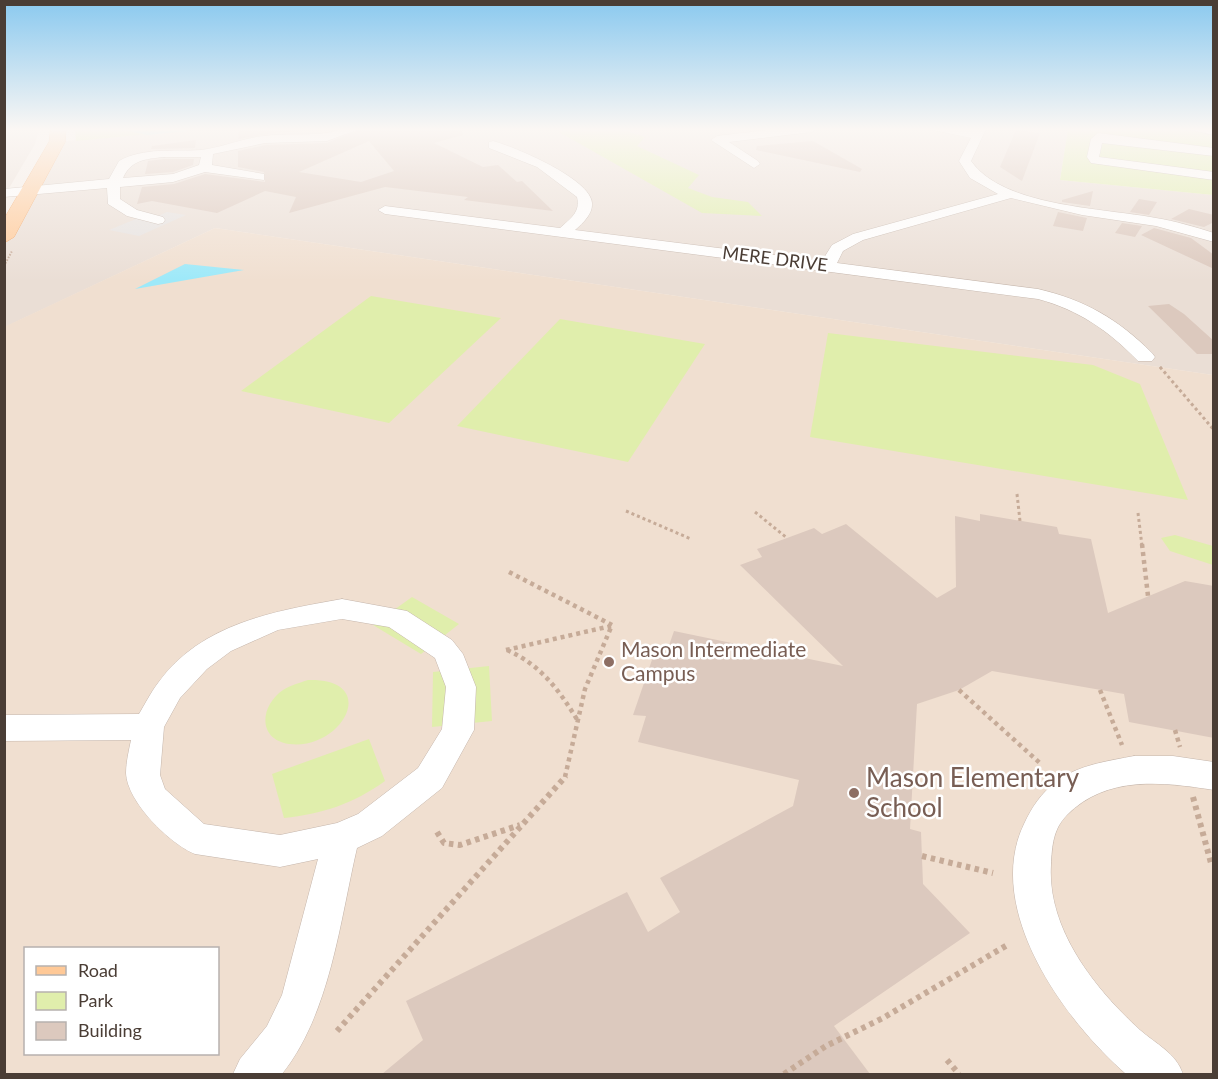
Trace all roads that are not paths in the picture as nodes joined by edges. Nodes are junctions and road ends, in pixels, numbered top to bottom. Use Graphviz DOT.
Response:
graph roads {
  1 [pos="14,179"];
  2 [pos="36,179"];
  3 [pos="117,179"];
  4 [pos="152,179"];
  5 [pos="562,179"];
  6 [pos="980,179"];
  7 [pos="116,183"];
  8 [pos="30,190"];
  9 [pos="5,193"];
  10 [pos="1012,194"];
  11 [pos="385,210"];
  12 [pos="158,220"];
  13 [pos="564,232"];
  14 [pos="4,237"];
  15 [pos="1214,238"];
  16 [pos="828,266"];
  17 [pos="1145,357"];
  18 [pos="148,727"];
  19 [pos="4,728"];
  20 [pos="1204,789"];
  21 [pos="341,838"];
  22 [pos="255,1074"];
  23 [pos="1161,1074"];
  1 -- 9 [label="main road"];
  2 -- 8 [label="main road"];
  3 -- 7 [label="street"];
  4 -- 7 [label="street"];
  5 -- 13 [label="street"];
  6 -- 10 [label="street"];
  7 -- 8 [label="street"];
  7 -- 12 [label="street"];
  8 -- 9 [label="street"];
  8 -- 14 [label="main road"];
  10 -- 15 [label="street"];
  10 -- 16 [label="street"];
  11 -- 13 [label="street, MERE DRIVE"];
  13 -- 16 [label="street, MERE DRIVE"];
  16 -- 17 [label="street, MERE DRIVE"];
  18 -- 19 [label="street"];
  18 -- 21 [label="street"];
  18 -- 21 [label="street"];
  20 -- 23 [label="street"];
  21 -- 22 [label="street"];
}
